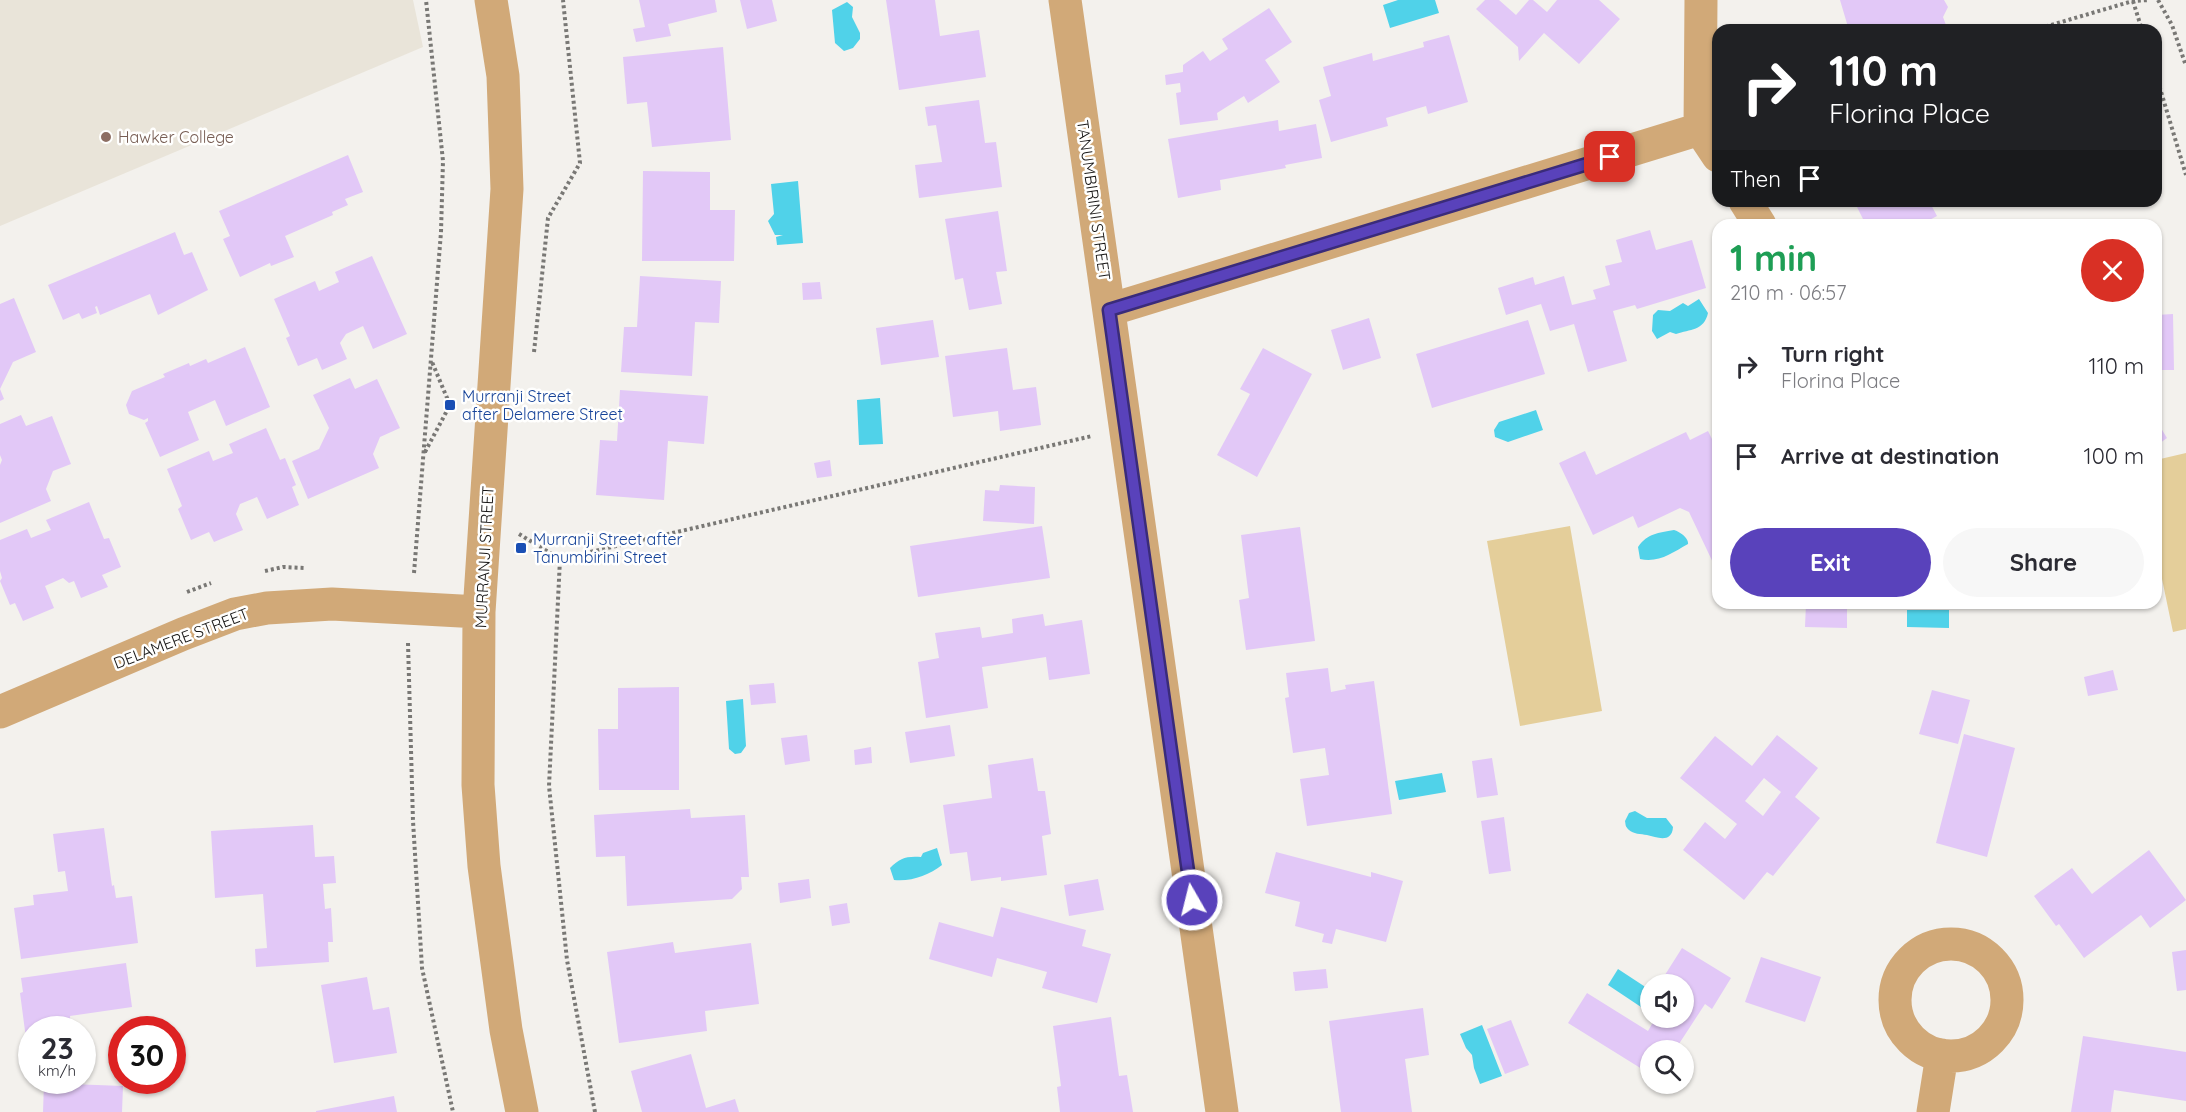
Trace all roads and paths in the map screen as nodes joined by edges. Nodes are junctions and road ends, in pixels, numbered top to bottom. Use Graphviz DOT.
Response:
graph roads {
  1 [pos="426,0"];
  2 [pos="491,0"];
  3 [pos="563,0"];
  4 [pos="1065,0"];
  5 [pos="1701,0"];
  6 [pos="2133,0"];
  7 [pos="2149,0"];
  8 [pos="2158,0"];
  9 [pos="2054,24"];
  10 [pos="2140,24"];
  11 [pos="2186,66"];
  12 [pos="2162,95"];
  13 [pos="1700,129"];
  14 [pos="1712,147"];
  15 [pos="2186,175"];
  16 [pos="1109,310"];
  17 [pos="431,359"];
  18 [pos="533,363"];
  19 [pos="1126,428"];
  20 [pos="423,455"];
  21 [pos="517,533"];
  22 [pos="560,559"];
  23 [pos="410,609"];
  24 [pos="479,612"];
  25 [pos="0,712"];
  26 [pos="1942,1055"];
  27 [pos="453,1112"];
  28 [pos="522,1112"];
  29 [pos="595,1112"];
  30 [pos="1222,1112"];
  31 [pos="1933,1112"];
  1 -- 17 [label="path"];
  2 -- 24 [label="street, MURRANJI STREET"];
  3 -- 18 [label="path"];
  4 -- 16 [label="street, TANUMBIRINI STREET"];
  5 -- 13 [label="street"];
  6 -- 7 [label="path"];
  6 -- 9 [label="path"];
  6 -- 10 [label="path"];
  8 -- 11 [label="path"];
  12 -- 15 [label="path"];
  13 -- 14 [label="street"];
  13 -- 16 [label="street"];
  16 -- 19 [label="street, TANUMBIRINI STREET"];
  17 -- 20 [label="path"];
  17 -- 20 [label="path"];
  19 -- 22 [label="path"];
  19 -- 30 [label="street, TANUMBIRINI STREET"];
  20 -- 23 [label="path"];
  21 -- 22 [label="path"];
  22 -- 29 [label="path"];
  23 -- 24 [label="street, DELAMERE STREET"];
  23 -- 25 [label="street, DELAMERE STREET"];
  23 -- 27 [label="path"];
  24 -- 28 [label="street, MURRANJI STREET"];
  26 -- 31 [label="street"];
}
